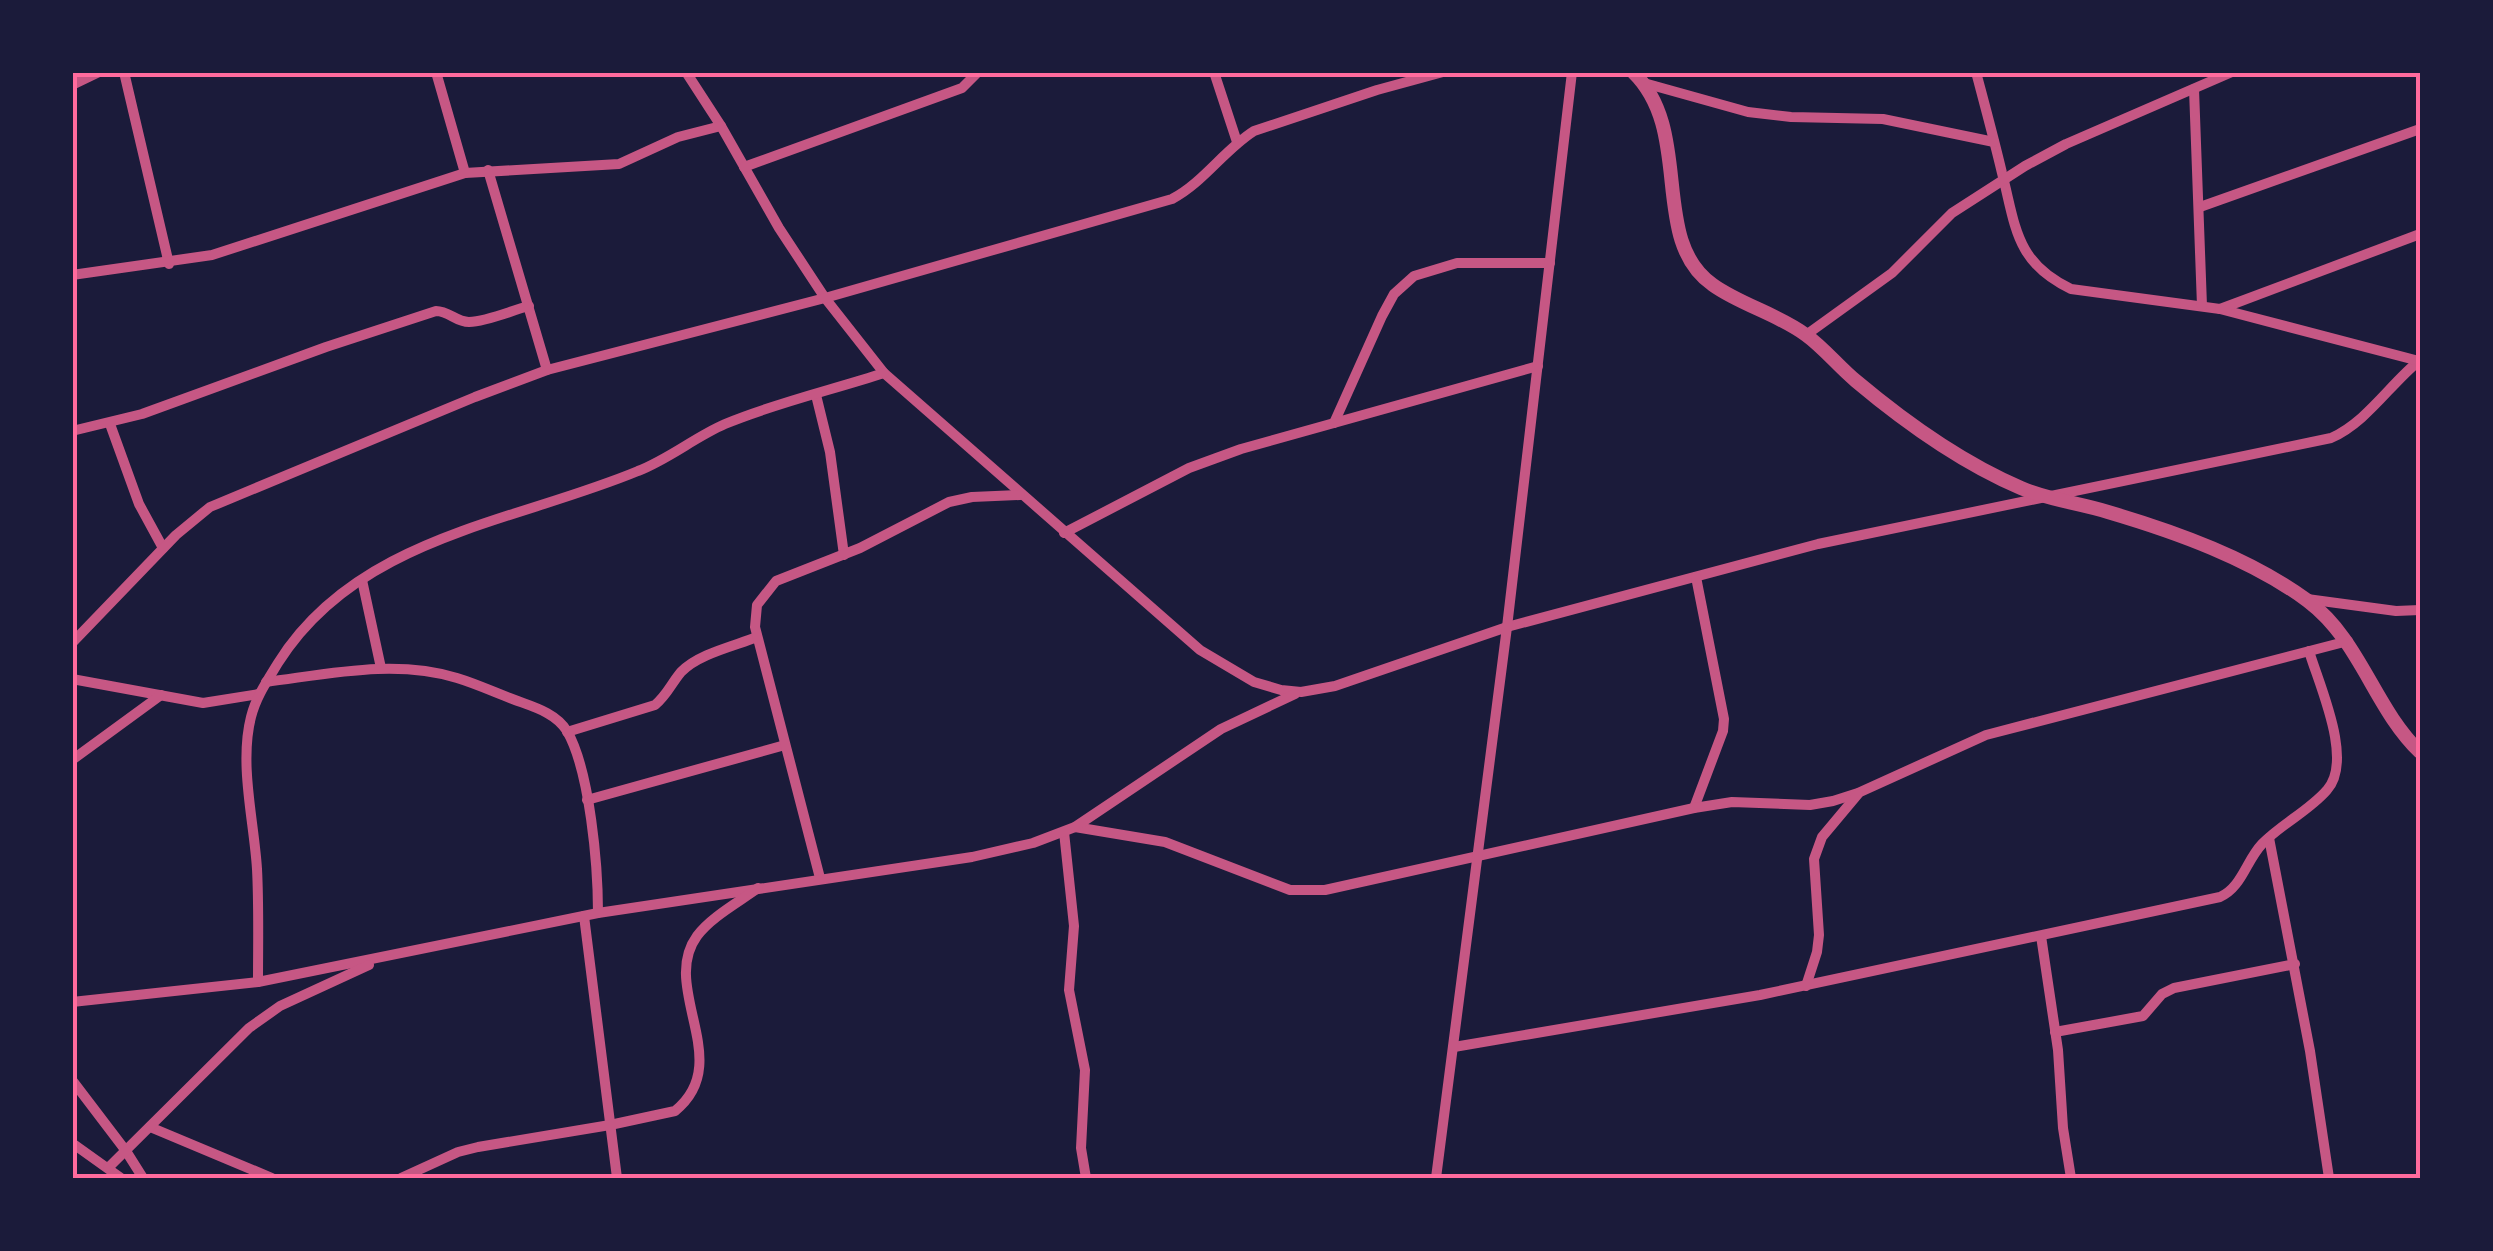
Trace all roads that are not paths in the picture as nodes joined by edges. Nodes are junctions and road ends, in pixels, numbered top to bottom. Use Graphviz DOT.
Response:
graph roads {
  1 [pos="99,72"];
  2 [pos="124,72"];
  3 [pos="436,72"];
  4 [pos="686,72"];
  5 [pos="978,72"];
  6 [pos="1214,72"];
  7 [pos="1443,72"];
  8 [pos="1572,72"];
  9 [pos="1976,72"];
  10 [pos="2232,72"];
  11 [pos="1638,78"];
  12 [pos="72,86"];
  13 [pos="2194,89"];
  14 [pos="721,126"];
  15 [pos="2420,129"];
  16 [pos="1237,142"];
  17 [pos="1994,142"];
  18 [pos="744,167"];
  19 [pos="488,170"];
  20 [pos="465,174"];
  21 [pos="2004,180"];
  22 [pos="2200,207"];
  23 [pos="2420,234"];
  24 [pos="1550,263"];
  25 [pos="170,264"];
  26 [pos="72,274"];
  27 [pos="826,298"];
  28 [pos="528,306"];
  29 [pos="2202,306"];
  30 [pos="2220,309"];
  31 [pos="1806,334"];
  32 [pos="2420,360"];
  33 [pos="1538,366"];
  34 [pos="548,370"];
  35 [pos="884,373"];
  36 [pos="816,395"];
  37 [pos="1334,423"];
  38 [pos="110,424"];
  39 [pos="72,431"];
  40 [pos="1020,495"];
  41 [pos="2049,498"];
  42 [pos="1064,533"];
  43 [pos="163,548"];
  44 [pos="844,554"];
  45 [pos="1696,577"];
  46 [pos="362,580"];
  47 [pos="2304,598"];
  48 [pos="2420,610"];
  49 [pos="1507,628"];
  50 [pos="757,637"];
  51 [pos="2348,640"];
  52 [pos="72,643"];
  53 [pos="2309,650"];
  54 [pos="381,668"];
  55 [pos="72,679"];
  56 [pos="266,682"];
  57 [pos="1301,692"];
  58 [pos="259,694"];
  59 [pos="162,695"];
  60 [pos="568,732"];
  61 [pos="785,745"];
  62 [pos="2420,752"];
  63 [pos="72,760"];
  64 [pos="1858,793"];
  65 [pos="587,800"];
  66 [pos="1694,808"];
  67 [pos="1070,829"];
  68 [pos="2269,838"];
  69 [pos="1478,854"];
  70 [pos="820,878"];
  71 [pos="758,887"];
  72 [pos="598,913"];
  73 [pos="584,916"];
  74 [pos="2040,936"];
  75 [pos="383,958"];
  76 [pos="2294,964"];
  77 [pos="258,982"];
  78 [pos="1806,986"];
  79 [pos="72,1002"];
  80 [pos="2055,1032"];
  81 [pos="1454,1048"];
  82 [pos="72,1080"];
  83 [pos="610,1125"];
  84 [pos="150,1126"];
  85 [pos="72,1143"];
  86 [pos="126,1151"];
  87 [pos="108,1168"];
  88 [pos="122,1178"];
  89 [pos="143,1178"];
  90 [pos="272,1178"];
  91 [pos="400,1178"];
  92 [pos="617,1178"];
  93 [pos="1086,1178"];
  94 [pos="1436,1178"];
  95 [pos="2071,1178"];
  96 [pos="2329,1178"];
  1 -- 12 [label="street"];
  2 -- 25 [label="street"];
  3 -- 20 [label="street"];
  4 -- 14 [label="street"];
  5 -- 18 [label="street"];
  6 -- 16 [label="street"];
  7 -- 16 [label="street"];
  8 -- 24 [label="street"];
  9 -- 17 [label="street"];
  10 -- 13 [label="street"];
  11 -- 17 [label="street"];
  11 -- 31 [label="street"];
  13 -- 21 [label="street"];
  13 -- 22 [label="street"];
  14 -- 18 [label="street"];
  14 -- 19 [label="street"];
  15 -- 22 [label="street"];
  16 -- 27 [label="street"];
  17 -- 21 [label="street"];
  18 -- 27 [label="street"];
  19 -- 20 [label="street"];
  19 -- 28 [label="street"];
  20 -- 25 [label="street"];
  21 -- 29 [label="street"];
  21 -- 31 [label="street"];
  22 -- 29 [label="street"];
  23 -- 30 [label="street"];
  24 -- 33 [label="street"];
  24 -- 37 [label="street"];
  25 -- 26 [label="street"];
  27 -- 34 [label="street"];
  27 -- 35 [label="street"];
  28 -- 34 [label="street"];
  28 -- 38 [label="street"];
  29 -- 30 [label="street"];
  30 -- 32 [label="street"];
  31 -- 41 [label="street"];
  32 -- 41 [label="street"];
  33 -- 37 [label="street"];
  33 -- 49 [label="street"];
  34 -- 43 [label="street"];
  35 -- 36 [label="street"];
  35 -- 40 [label="street"];
  36 -- 44 [label="street"];
  36 -- 46 [label="street"];
  37 -- 42 [label="street"];
  38 -- 39 [label="street"];
  38 -- 43 [label="street"];
  40 -- 42 [label="street"];
  40 -- 44 [label="street"];
  41 -- 45 [label="street"];
  41 -- 47 [label="street"];
  42 -- 57 [label="street"];
  43 -- 52 [label="street"];
  44 -- 50 [label="street"];
  45 -- 49 [label="street"];
  45 -- 66 [label="street"];
  46 -- 54 [label="street"];
  46 -- 56 [label="street"];
  47 -- 48 [label="street"];
  47 -- 51 [label="street"];
  49 -- 57 [label="street"];
  49 -- 69 [label="street"];
  50 -- 60 [label="street"];
  50 -- 61 [label="street"];
  51 -- 53 [label="street"];
  51 -- 62 [label="street"];
  53 -- 64 [label="street"];
  53 -- 68 [label="street"];
  54 -- 56 [label="street"];
  54 -- 60 [label="street"];
  55 -- 59 [label="street"];
  56 -- 58 [label="street"];
  57 -- 67 [label="street"];
  58 -- 59 [label="street"];
  58 -- 77 [label="street"];
  59 -- 63 [label="street"];
  60 -- 65 [label="street"];
  61 -- 65 [label="street"];
  61 -- 70 [label="street"];
  64 -- 66 [label="street"];
  64 -- 78 [label="street"];
  65 -- 72 [label="street"];
  66 -- 69 [label="street"];
  67 -- 69 [label="street"];
  67 -- 70 [label="street"];
  67 -- 93 [label="street"];
  68 -- 74 [label="street"];
  68 -- 76 [label="street"];
  69 -- 81 [label="street"];
  70 -- 71 [label="street"];
  71 -- 72 [label="street"];
  71 -- 83 [label="street"];
  72 -- 73 [label="street"];
  73 -- 75 [label="street"];
  73 -- 83 [label="street"];
  74 -- 78 [label="street"];
  74 -- 80 [label="street"];
  75 -- 77 [label="street"];
  75 -- 84 [label="street"];
  76 -- 80 [label="street"];
  76 -- 96 [label="street"];
  77 -- 79 [label="street"];
  78 -- 81 [label="street"];
  80 -- 95 [label="street"];
  81 -- 94 [label="street"];
  82 -- 86 [label="street"];
  83 -- 91 [label="street"];
  83 -- 92 [label="street"];
  84 -- 86 [label="street"];
  84 -- 90 [label="street"];
  85 -- 87 [label="street"];
  86 -- 87 [label="street"];
  86 -- 89 [label="street"];
  87 -- 88 [label="street"];
}
